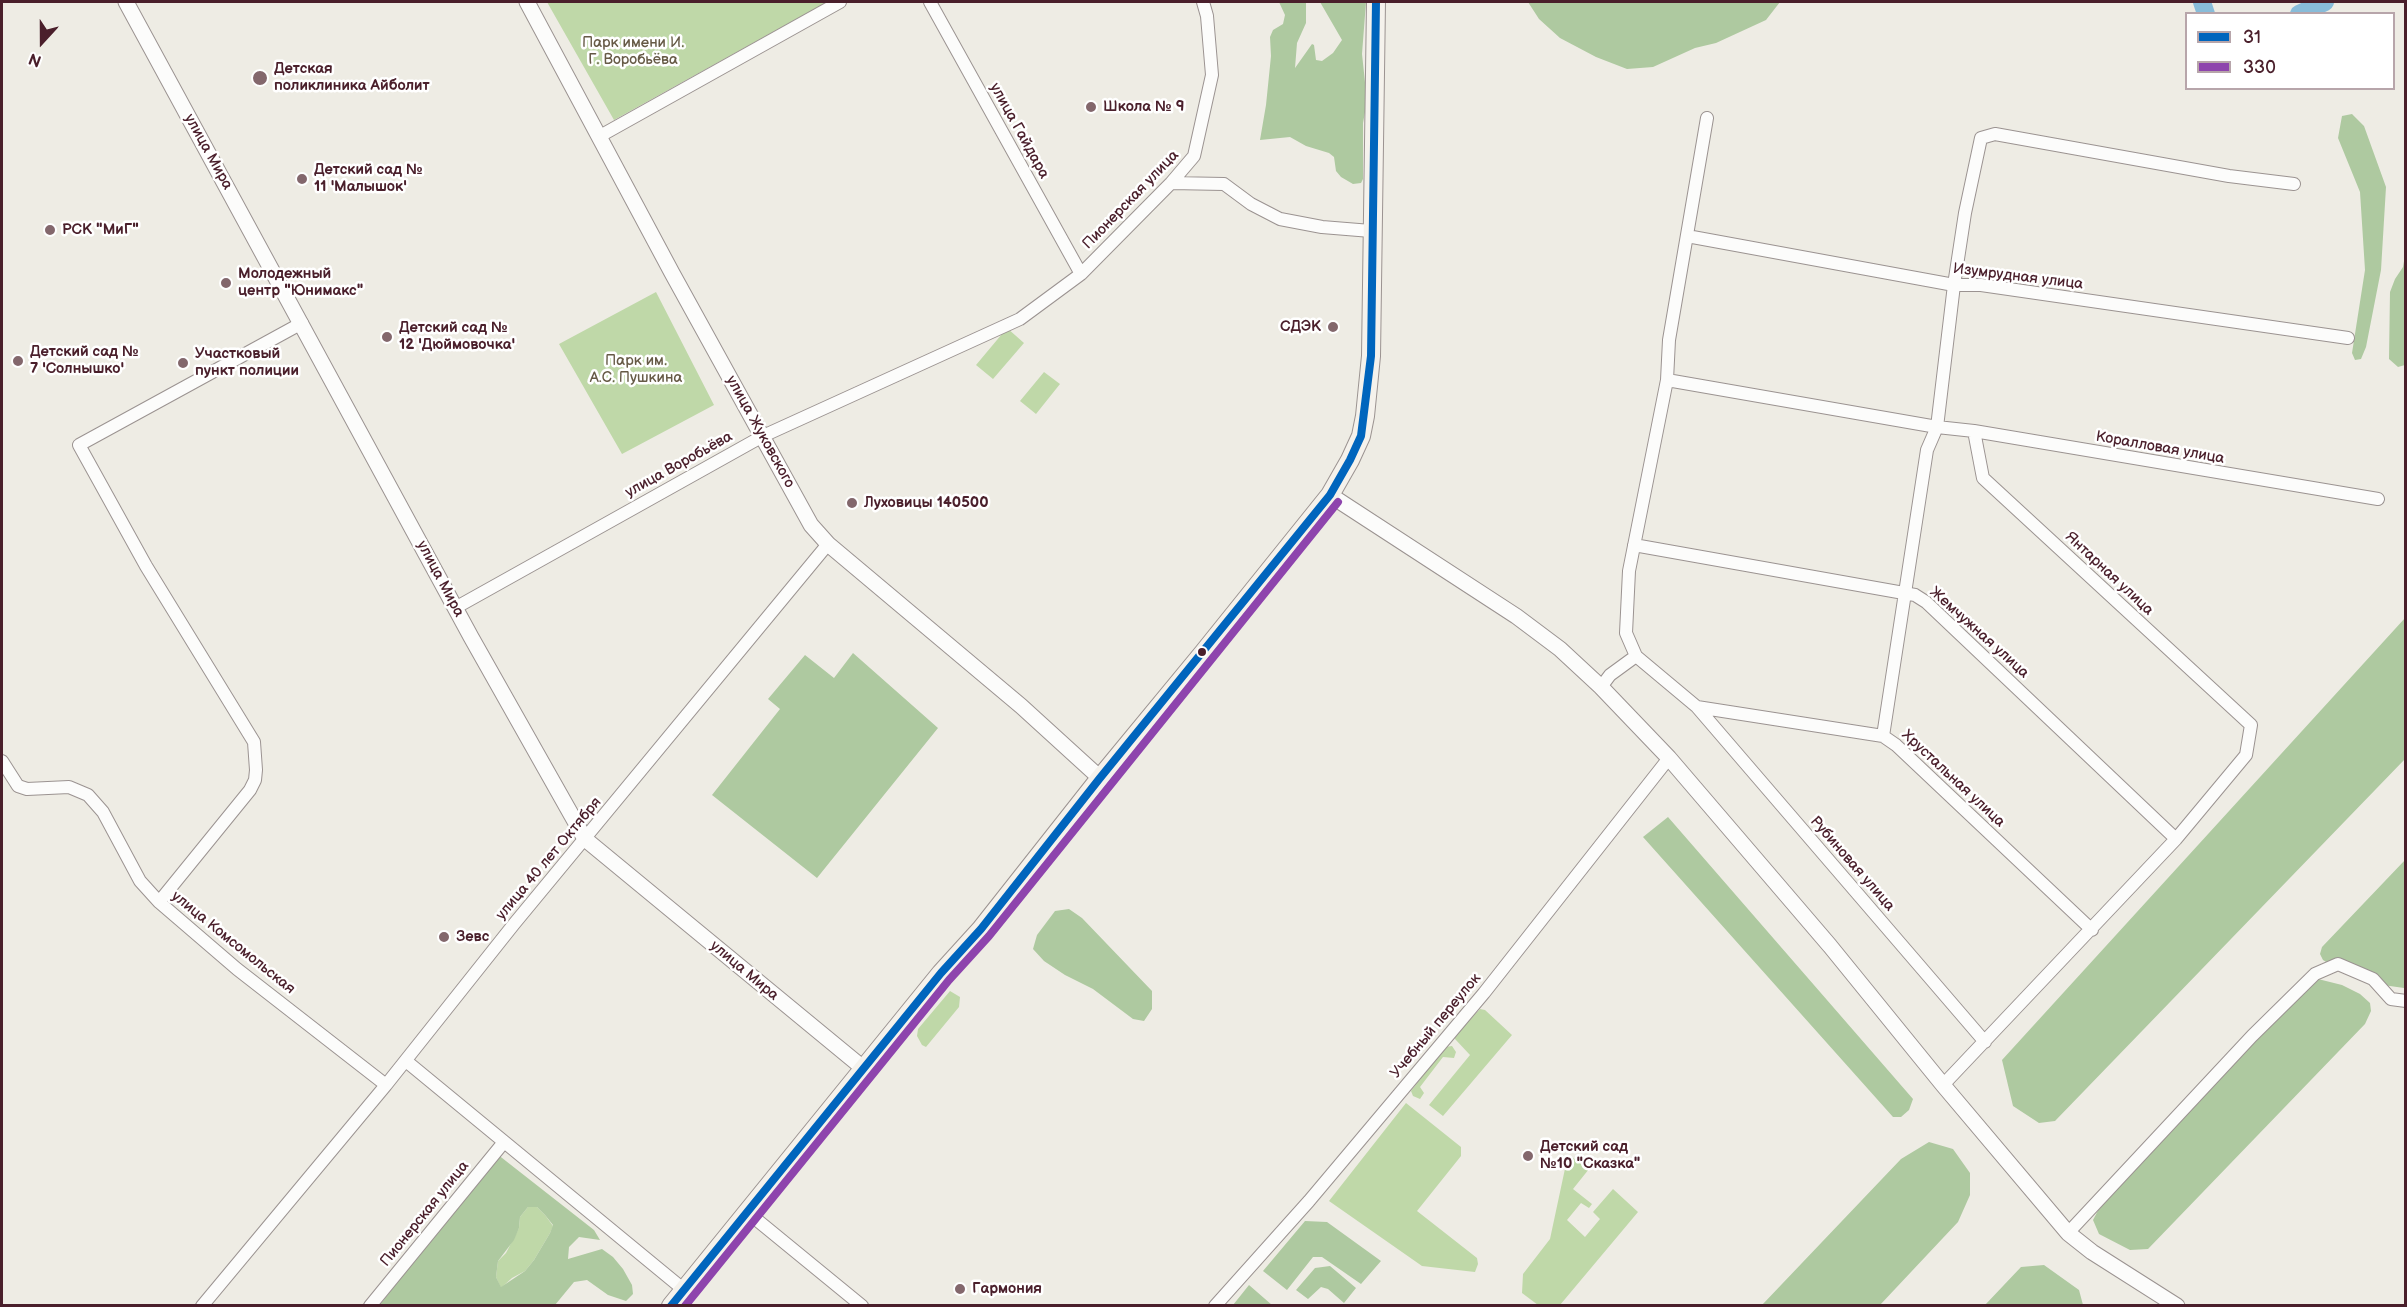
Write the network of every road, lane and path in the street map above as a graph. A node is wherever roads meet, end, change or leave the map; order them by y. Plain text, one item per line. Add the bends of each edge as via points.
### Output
1 (126, 2) edge
2 (526, 2) edge
3 (840, 2) edge
4 (930, 2) edge
5 (1203, 2) edge
6 (1376, 2) edge
7 (1707, 118) dead end
8 (600, 136) junction
9 (1171, 183) junction
10 (2294, 184) dead end
11 (1371, 231) junction
12 (1687, 236) junction
13 (1081, 274) junction
14 (1954, 285) junction
15 (302, 323) junction
16 (2348, 338) dead end
17 (1667, 380) junction
18 (1937, 428) junction
19 (1974, 431) junction
20 (763, 436) junction
21 (1330, 495) junction
22 (2378, 500) dead end
23 (828, 544) junction
24 (1634, 545) junction
25 (1906, 593) junction
26 (455, 608) junction
27 (1636, 656) junction
28 (1601, 687) junction
29 (1697, 707) junction
30 (1883, 736) junction
31 (1669, 758) junction
32 (2, 761) edge
33 (1100, 778) junction
34 (585, 839) junction
35 (2176, 839) junction
36 (159, 902) junction
37 (2092, 930) junction
38 (2406, 1001) edge
39 (1985, 1042) junction
40 (406, 1061) junction
41 (863, 1068) junction
42 (386, 1085) junction
43 (1943, 1085) junction
44 (504, 1142) junction
45 (746, 1211) junction
46 (2068, 1233) junction
47 (683, 1289) junction
48 (202, 1305) edge
49 (370, 1305) edge
50 (671, 1305) edge
51 (862, 1305) edge
52 (1215, 1305) edge
53 (2177, 1305) edge

1 - 15 street, улица Мира
2 - 8 street, улица Жуковского
3 - 8 street
4 - 13 street, улица Гайдара
5 - 9 street, Пионерская улица via 1212,75 1194,156
6 - 11 main road
7 - 12 street
8 - 20 street, улица Жуковского
9 - 11 street via 1224,183 1251,204 1280,219
9 - 13 street, Пионерская улица
10 - 14 street via 1995,134 1981,138
11 - 21 main road via 1371,356 1365,416 1361,436
12 - 14 street, Изумрудная улица
12 - 17 street
13 - 20 street, улица Воробьёва via 1020,319
14 - 16 street, Изумрудная улица via 1981,285
14 - 18 street
15 - 26 street, улица Мира
15 - 36 street via 79,445 146,566 254,742 256,770 250,790
17 - 18 street
17 - 24 street
18 - 19 street, Коралловая улица
18 - 25 street via 1927,450
19 - 22 street, Коралловая улица
19 - 35 street, Янтарная улица via 1983,478 2251,725 2246,755
20 - 23 street, улица Жуковского via 811,525
20 - 26 street, улица Воробьёва
21 - 28 street via 1516,616
21 - 33 main road
23 - 33 street, улица Жуковского via 1021,706
23 - 34 street, улица 40 лет Октября
24 - 25 street, Жемчужная улица
24 - 27 street via 1626,633
25 - 30 street
25 - 35 street, Жемчужная улица via 1926,602
26 - 34 street, улица Мира
27 - 28 street via 1610,675
27 - 29 street
28 - 31 street
29 - 30 street, Хрустальная улица
29 - 39 street, Рубиновая улица
30 - 37 street, Хрустальная улица
31 - 43 street
31 - 52 street, Учебный переулок via 1485,993 1309,1201
32 - 36 street, улица Комсомольская via 18,786 69,787 88,795 103,812 140,881
33 - 41 main road via 981,929
34 - 40 street, улица 40 лет Октября
34 - 41 street, улица Мира
35 - 37 street
36 - 42 street, улица Комсомольская via 237,969
37 - 39 street
38 - 46 street via 2391,999 2373,979 2338,964 2315,974
39 - 43 street
40 - 42 street, улица 40 лет Октября
40 - 44 street
41 - 45 main road
42 - 48 street, улица 40 лет Октября
43 - 46 street
44 - 47 street
44 - 49 street, Пионерская улица
45 - 47 main road
45 - 51 street
46 - 53 street
47 - 50 main road

